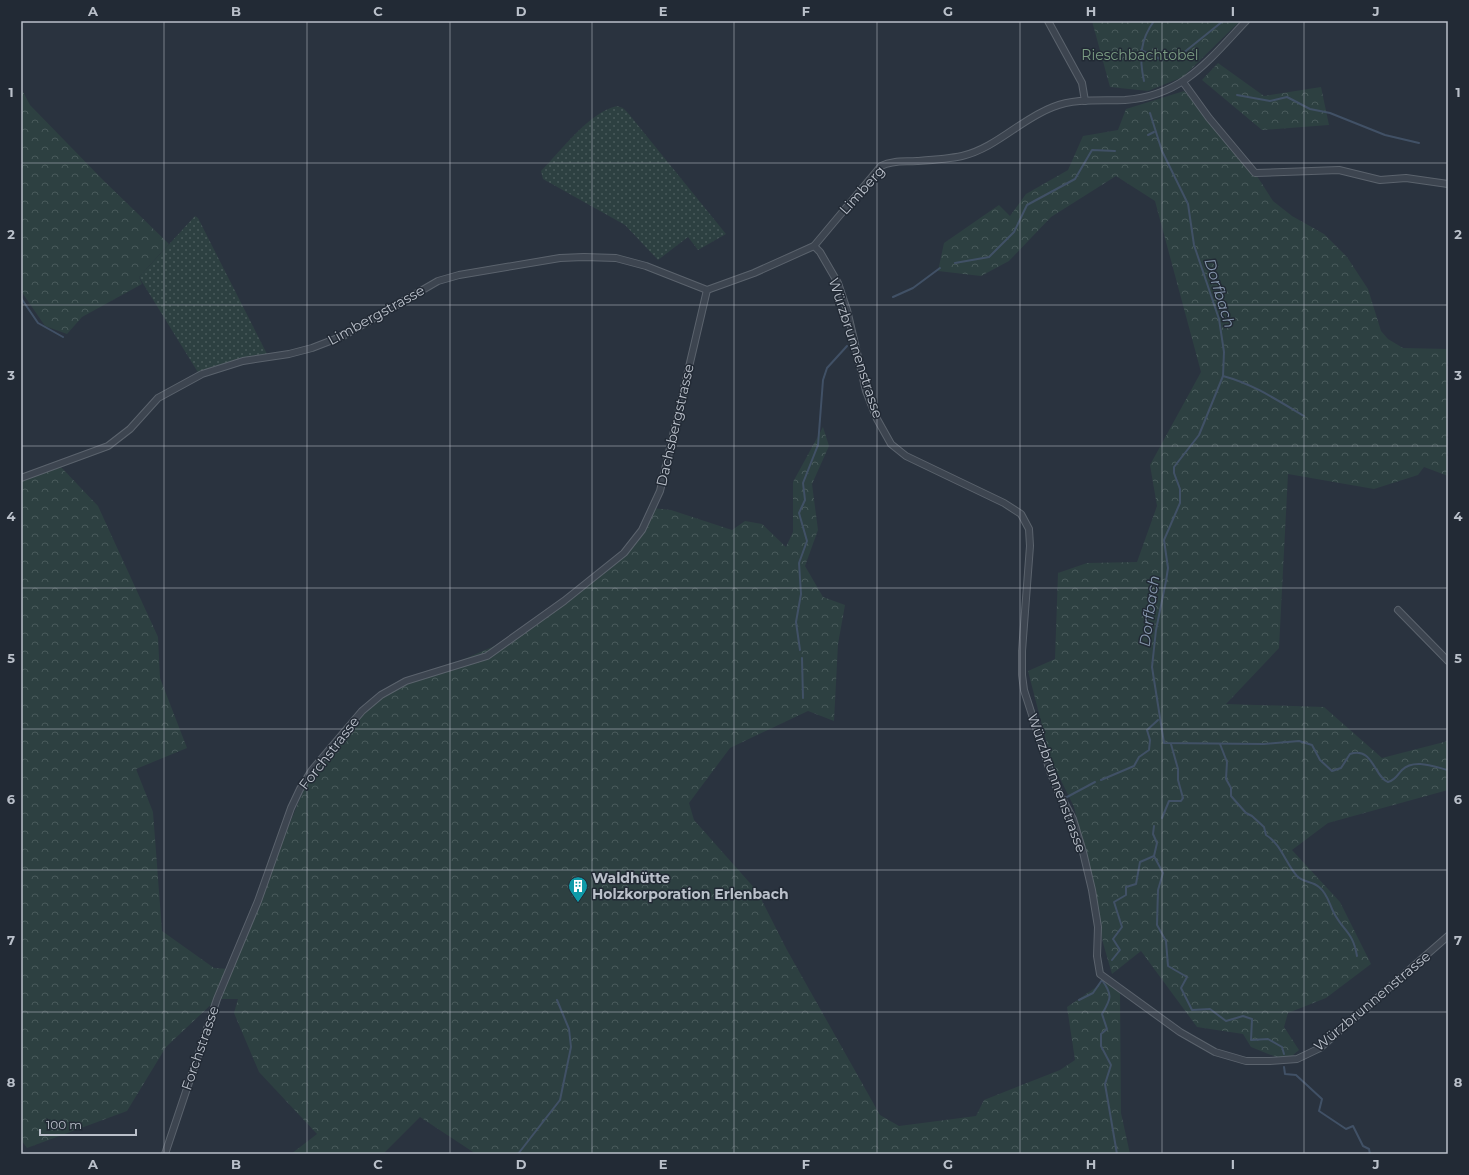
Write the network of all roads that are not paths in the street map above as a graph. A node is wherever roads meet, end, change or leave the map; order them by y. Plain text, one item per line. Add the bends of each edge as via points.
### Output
1 (1048, 21) edge
2 (1246, 21) edge
3 (1183, 82) junction
4 (1085, 101) junction
5 (1448, 184) edge
6 (814, 246) junction
7 (706, 290) junction
8 (21, 478) edge
9 (624, 553) joint
10 (1398, 610) dead end
11 (1448, 661) edge
12 (1448, 936) edge
13 (165, 1154) edge

1 - 4 street via 1082,83
2 - 3 street via 1207,62
3 - 4 street, Limberg via 1151,96
3 - 5 street via 1255,173 1339,170 1380,180 1406,178
4 - 6 street, Limberg via 1053,107 981,149 963,156 897,161 881,166
6 - 7 street, Limberg via 754,273
6 - 12 street, Würzbrunnenstrasse via 838,283 866,391 891,444 906,456 1004,503 1021,514 1029,529 1022,652 1024,690 1051,774 1073,819 1083,852 1098,927 1097,956 1100,974 1180,1032 1215,1052 1246,1061 1297,1059 1320,1048
7 - 8 street, Limbergstrasse via 665,272 616,258 560,258 459,275 438,281 342,336 312,348 243,361 202,374 158,398 130,429 108,446
7 - 9 street, Dachsbergstrasse via 660,491 642,530
9 - 13 street, Forchstrasse via 564,601 487,656 406,681 381,695 362,711 312,770 291,808 258,900 217,999
10 - 11 street

